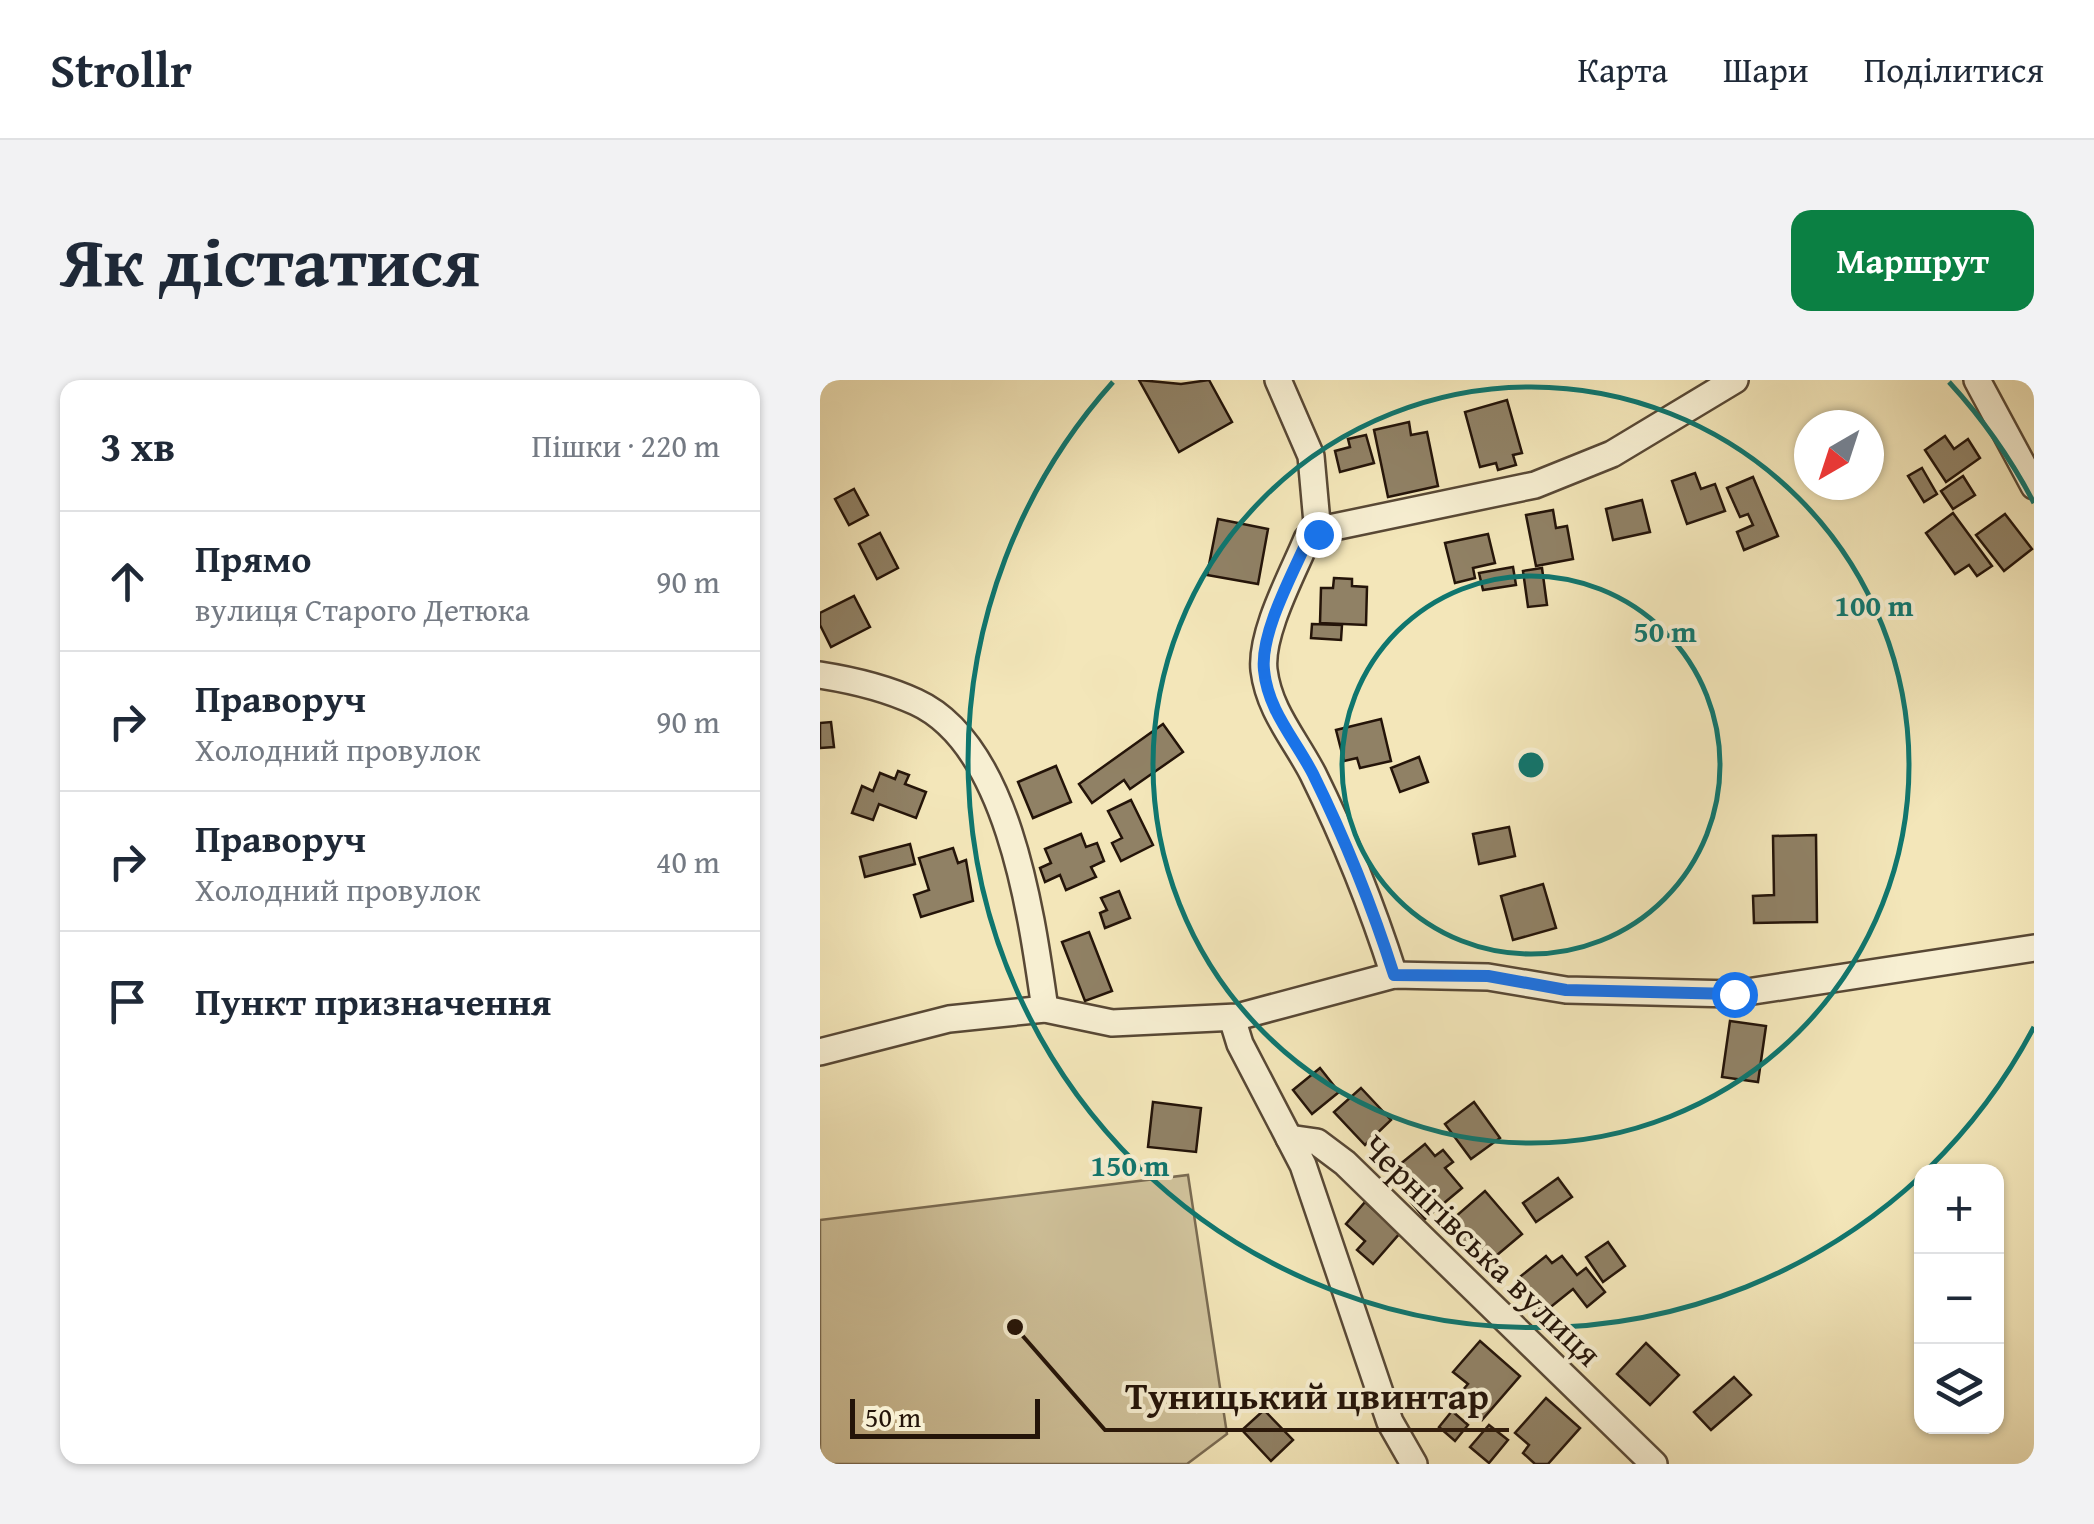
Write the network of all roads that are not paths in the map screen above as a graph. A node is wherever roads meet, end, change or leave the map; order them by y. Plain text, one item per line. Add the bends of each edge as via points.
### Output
1 (1278, 380) edge
2 (1735, 380) edge
3 (1978, 380) edge
4 (2034, 486) edge
5 (1318, 534) junction
6 (820, 674) edge
7 (2034, 948) edge
8 (1394, 975) junction
9 (1045, 1010) junction
10 (1232, 1018) junction
11 (820, 1052) edge
12 (1289, 1138) junction
13 (1414, 1464) edge
14 (1654, 1464) edge

1 - 5 street via 1310,456
2 - 5 street via 1612,454 1535,485
3 - 4 street
5 - 8 street via 1308,539 1276,611 1263,667 1274,710 1350,854
6 - 9 street via 918,703 950,726 980,764 1022,882
7 - 8 street via 1734,994 1566,990 1488,976
8 - 10 street
9 - 10 street via 1112,1023
9 - 11 street via 949,1019
10 - 12 street
12 - 13 street, Чернігівська вулиця via 1390,1422
12 - 14 street, Чернігівська вулиця via 1317,1142 1345,1163

